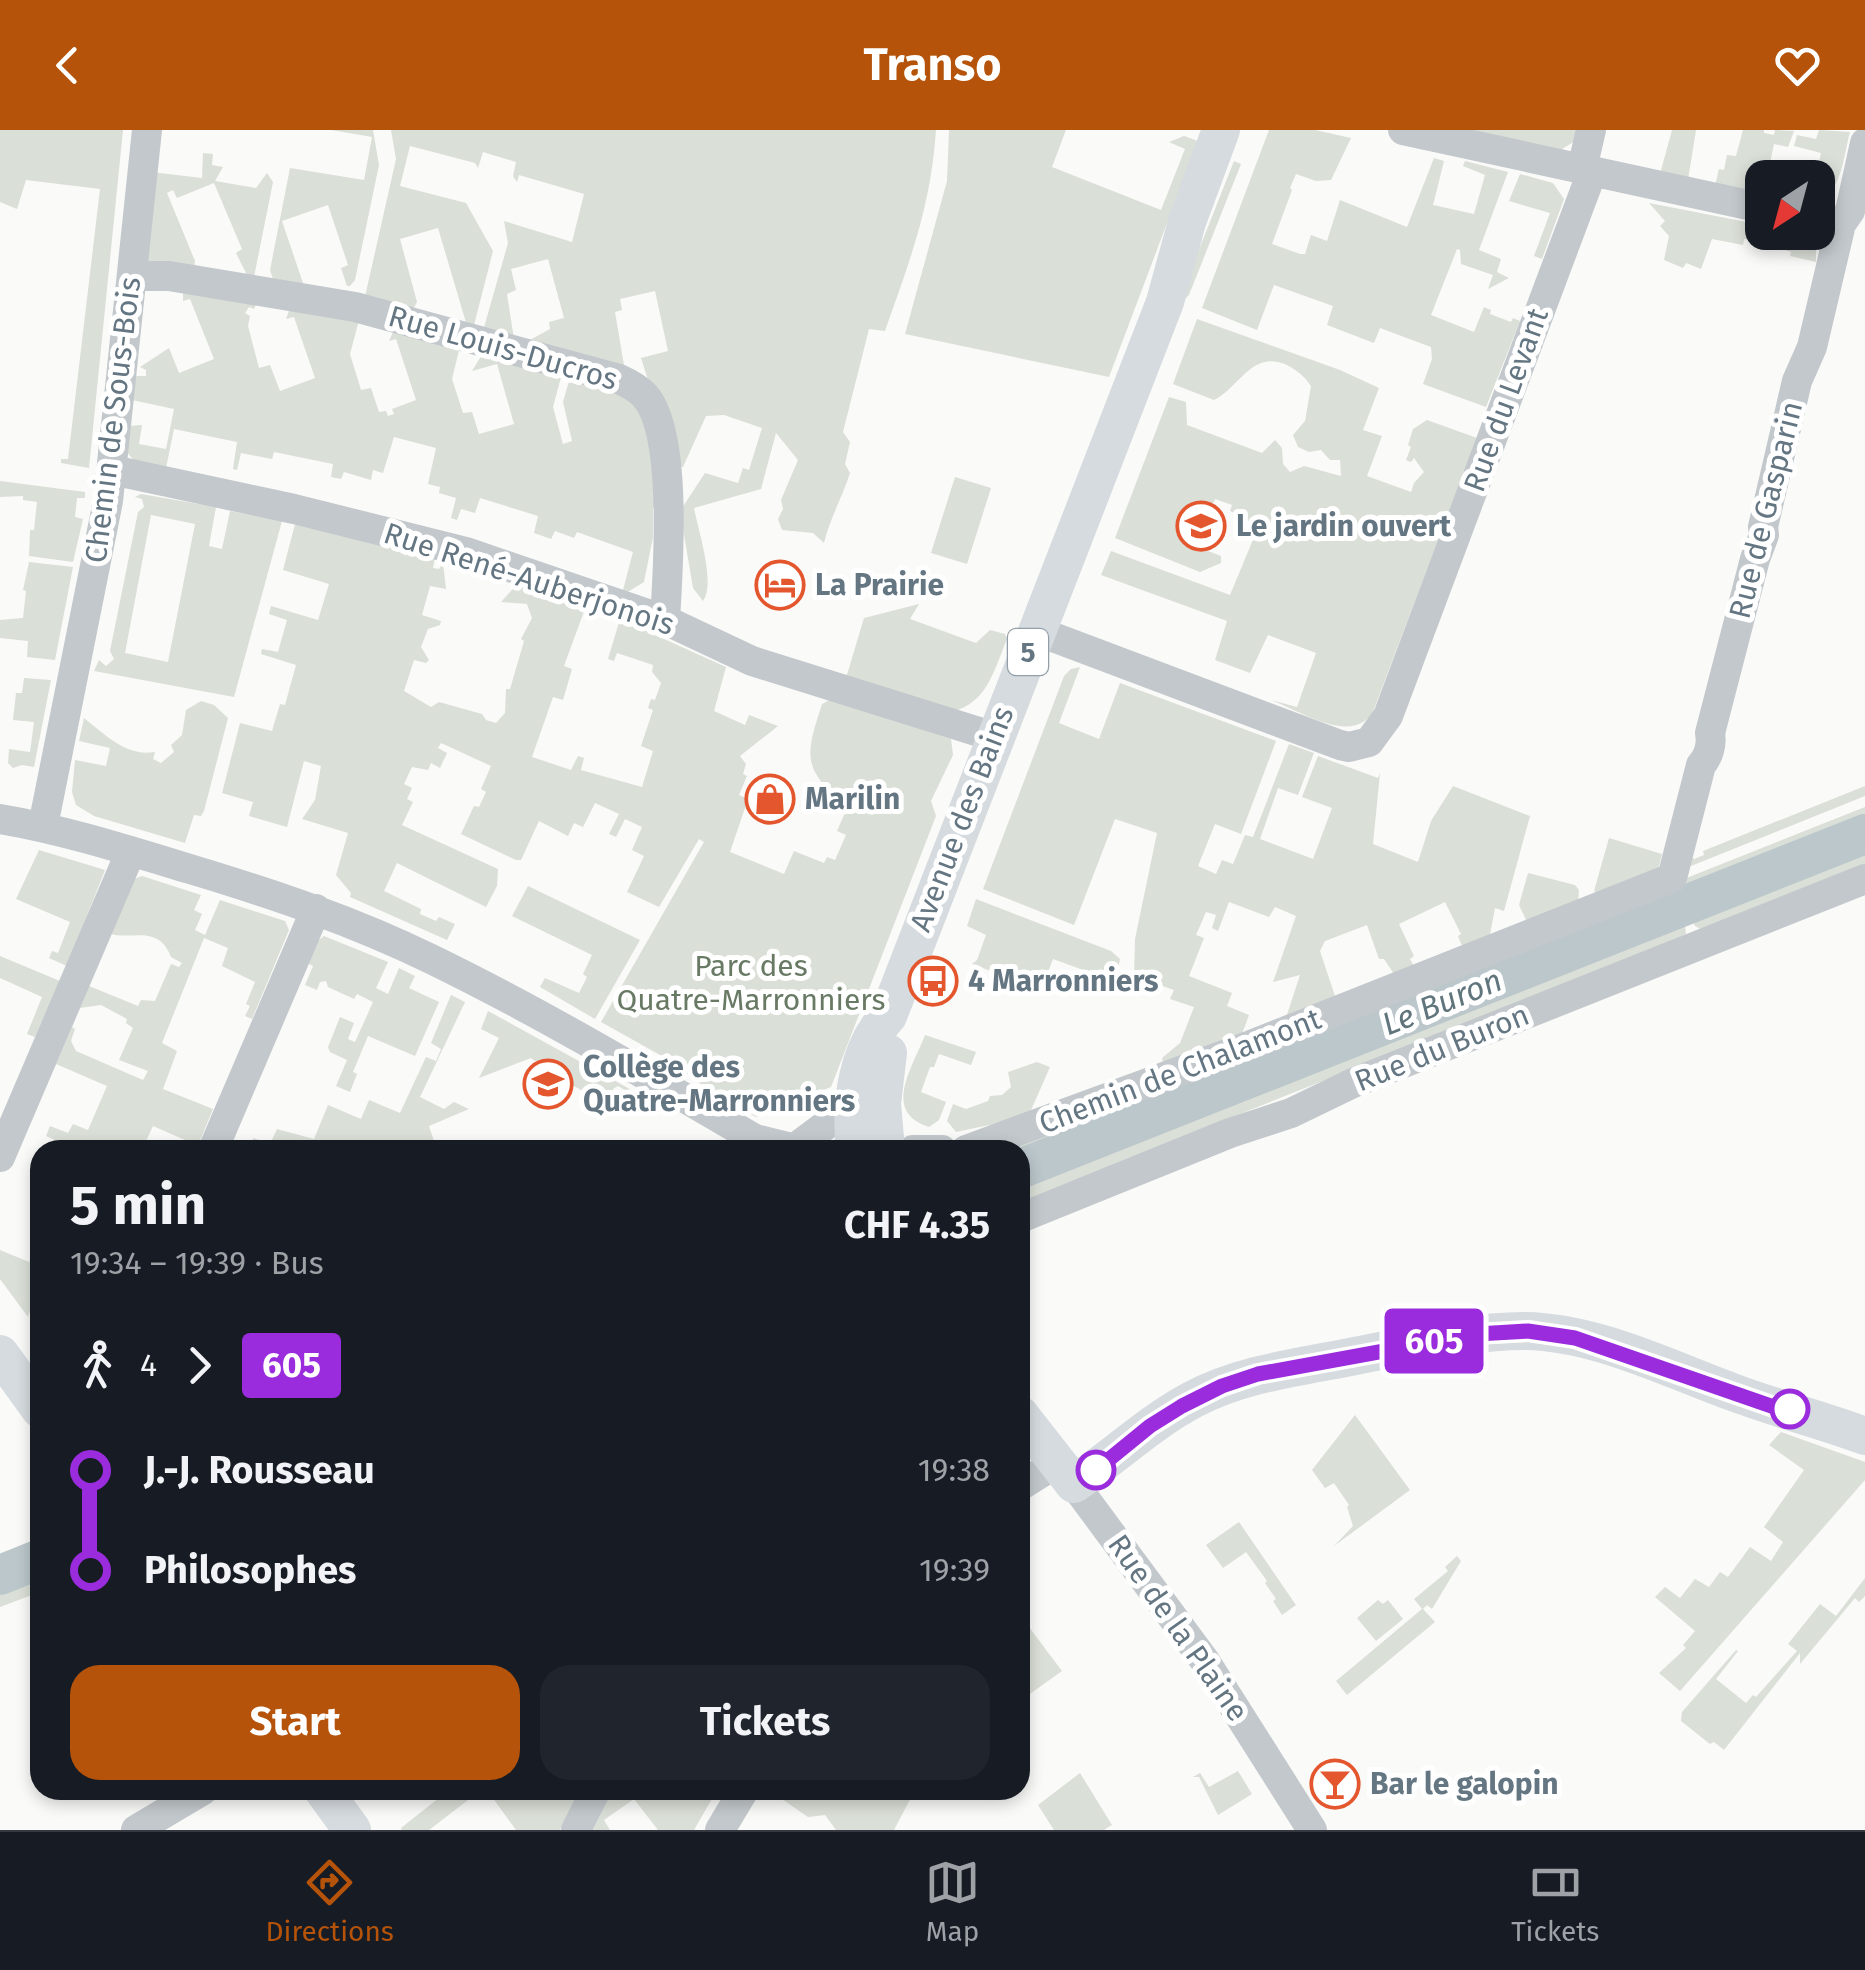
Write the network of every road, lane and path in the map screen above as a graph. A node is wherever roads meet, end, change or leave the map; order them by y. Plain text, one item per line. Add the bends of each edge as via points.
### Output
1 (147, 130) edge
2 (1221, 130) edge
3 (1242, 130) edge
4 (1404, 130) edge
5 (1592, 130) edge
6 (1865, 143) edge
7 (1587, 171) junction
8 (1745, 204) edge
9 (1841, 225) edge
10 (132, 276) junction
11 (1170, 288) junction
12 (112, 470) junction
13 (665, 620) junction
14 (1037, 631) junction
15 (995, 737) junction
16 (0, 818) edge
17 (42, 826) junction
18 (131, 850) junction
19 (1672, 878) joint
20 (1865, 879) edge
21 (316, 909) junction
22 (888, 1016) junction
23 (856, 1094) junction
24 (217, 1140) edge
25 (760, 1140) edge
26 (809, 1140) edge
27 (855, 1140) edge
28 (885, 1140) edge
29 (993, 1140) edge
30 (0, 1156) edge
31 (1030, 1214) edge
32 (0, 1354) edge
33 (30, 1394) edge
34 (1030, 1424) edge
35 (1865, 1436) edge
36 (1066, 1473) junction
37 (1030, 1483) edge
38 (186, 1800) edge
39 (330, 1800) edge
40 (591, 1800) edge
41 (738, 1800) edge
42 (136, 1830) edge
43 (352, 1830) edge
44 (576, 1830) edge
45 (720, 1830) edge
46 (1312, 1830) edge

1 - 10 street, Chemin de Sous-Bois
2 - 11 main road, Avenue des Bains / 5 via 1186,222
3 - 11 main road, Avenue des Bains / 5
4 - 7 street
5 - 7 street, Rue du Levant
6 - 9 street, Rue de Gasparin
7 - 8 street
7 - 14 street, Rue du Levant via 1388,716 1369,742 1332,742
9 - 19 street, Rue de Gasparin
10 - 12 street, Chemin de Sous-Bois
10 - 13 street, Rue Louis-Ducros via 170,276 355,307 634,386 653,408 664,453
11 - 14 main road, Avenue des Bains / 5
12 - 13 street, Rue René-Auberjonois via 466,552
12 - 17 street, Chemin de Sous-Bois
13 - 15 street, Rue René-Auberjonois via 752,661
14 - 15 main road, Avenue des Bains / 5
15 - 22 main road, Avenue des Bains / 5
16 - 17 street
17 - 18 street
18 - 21 street
18 - 30 street
19 - 29 street, Chemin de Chalamont
20 - 31 street, Rue du Buron
21 - 24 street
21 - 25 street via 457,972
22 - 23 main road, Avenue des Bains / 5 via 872,1034
22 - 28 main road, Avenue des Bains / 5
23 - 26 street
23 - 27 main road, Avenue des Bains / 5
32 - 33 main road
34 - 36 main road, Rue de la Plaine
35 - 36 main road via 1575,1338 1528,1331 1477,1334 1258,1374 1182,1406
36 - 37 street
36 - 46 street, Rue de la Plaine via 1205,1661
38 - 42 street
39 - 43 main road
40 - 44 street
41 - 45 street

